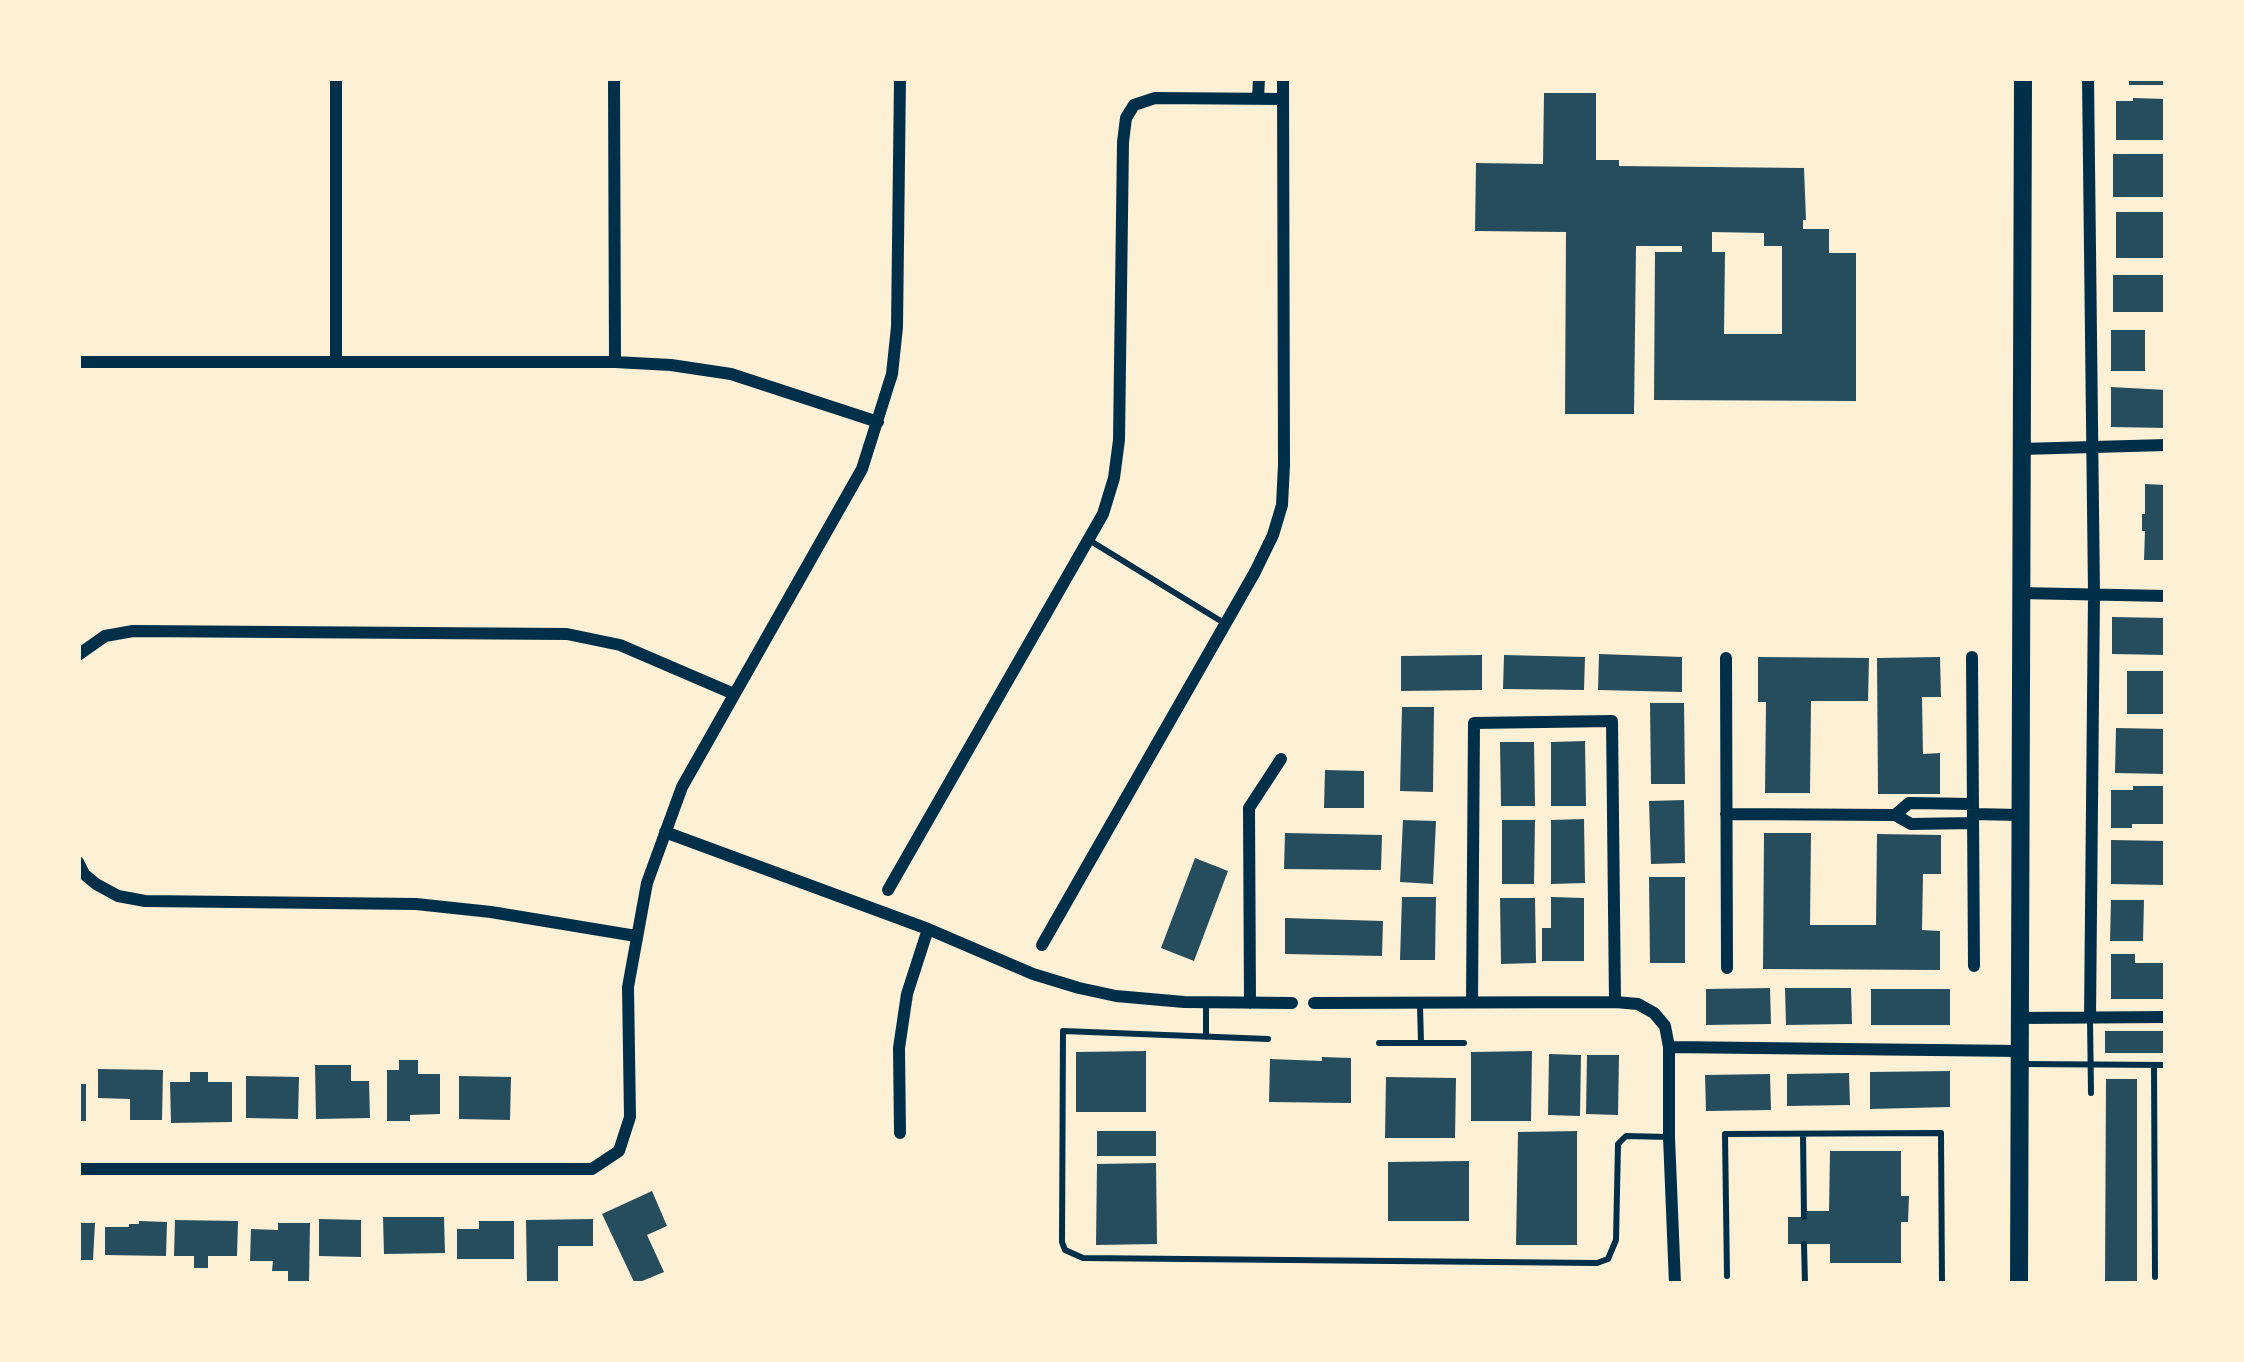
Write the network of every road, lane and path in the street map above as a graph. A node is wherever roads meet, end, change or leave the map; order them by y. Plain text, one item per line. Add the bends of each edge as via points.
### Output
1 (336, 78) edge
2 (614, 78) edge
3 (900, 78) edge
4 (1259, 78) edge
5 (1283, 78) edge
6 (2023, 78) edge
7 (2088, 78) edge
8 (1258, 99) junction
9 (1283, 99) junction
10 (78, 362) edge
11 (336, 362) junction
12 (615, 362) junction
13 (878, 422) junction
14 (2166, 445) edge
15 (2092, 448) junction
16 (2020, 449) junction
17 (1089, 541) junction
18 (2020, 593) junction
19 (2094, 593) junction
20 (2166, 596) edge
21 (1226, 624) junction
22 (78, 655) edge
23 (1972, 657) dead end
24 (1726, 658) dead end
25 (734, 694) junction
26 (1281, 758) dead end
27 (1726, 814) junction
28 (1973, 814) junction
29 (2019, 815) junction
30 (665, 832) junction
31 (81, 868) edge
32 (888, 890) dead end
33 (928, 929) junction
34 (636, 936) junction
35 (1042, 945) dead end
36 (1974, 966) dead end
37 (1727, 968) dead end
38 (1206, 1002) junction
39 (1420, 1002) junction
40 (1472, 1002) junction
41 (1615, 1002) junction
42 (1250, 1003) junction
43 (1292, 1003) dead end
44 (1314, 1003) dead end
45 (2166, 1017) edge
46 (2019, 1018) junction
47 (2090, 1018) junction
48 (1206, 1037) junction
49 (1268, 1039) dead end
50 (1379, 1043) dead end
51 (1421, 1043) junction
52 (1464, 1043) dead end
53 (1669, 1047) junction
54 (2019, 1058) junction
55 (2091, 1064) junction
56 (2155, 1065) junction
57 (2166, 1065) edge
58 (2091, 1093) dead end
59 (900, 1133) dead end
60 (1803, 1134) junction
61 (1669, 1137) junction
62 (78, 1169) edge
63 (1804, 1216) dead end
64 (2156, 1239) junction
65 (2166, 1239) edge
66 (1804, 1244) dead end
67 (1727, 1276) dead end
68 (2156, 1277) dead end
69 (1675, 1284) edge
70 (1805, 1284) edge
71 (1942, 1284) edge
72 (2019, 1284) edge

1 - 11 street
2 - 12 street
3 - 13 street via 897,327
4 - 8 street
5 - 9 street
6 - 16 main road
7 - 15 street
8 - 9 street
8 - 17 street via 1155,98 1134,105 1126,118 1119,440 1114,478
9 - 21 street via 1282,505
10 - 11 street
11 - 12 street
12 - 13 street via 731,374
13 - 25 street via 862,469
14 - 15 street
15 - 16 street
15 - 19 street
16 - 18 main road
17 - 21 lane
17 - 32 street
18 - 19 street
18 - 29 main road
19 - 20 street
19 - 47 street
21 - 35 street
22 - 25 street via 104,636 133,631 567,634 620,646
23 - 28 street
24 - 27 street
25 - 30 street
26 - 42 street via 1249,808
27 - 28 street via 1894,815 1909,803
27 - 37 street
28 - 29 street
28 - 36 street
29 - 46 main road
30 - 33 street
30 - 34 street
31 - 34 street via 118,896 145,901 416,904
33 - 38 street via 1079,988
33 - 59 street via 899,1048
34 - 62 street via 628,987 630,1117 619,1151 592,1169
38 - 42 street
38 - 48 lane
39 - 40 street
39 - 44 street
39 - 51 lane
40 - 41 street
40 - 41 street via 1474,723 1612,722
41 - 53 street via 1654,1012
42 - 43 street
45 - 47 street
46 - 47 street
46 - 54 main road
47 - 55 lane
48 - 49 lane
48 - 61 lane via 1063,1031 1062,1242 1072,1255 1597,1263 1616,1240 1618,1144 1626,1136
50 - 51 lane
51 - 52 lane
53 - 54 street
53 - 61 street
54 - 55 lane
54 - 72 main road
55 - 56 lane
55 - 58 lane
56 - 57 lane
56 - 64 lane
60 - 63 lane
60 - 67 lane via 1725,1134
60 - 71 lane via 1941,1132
61 - 69 street
64 - 65 lane
64 - 68 lane
66 - 70 lane

